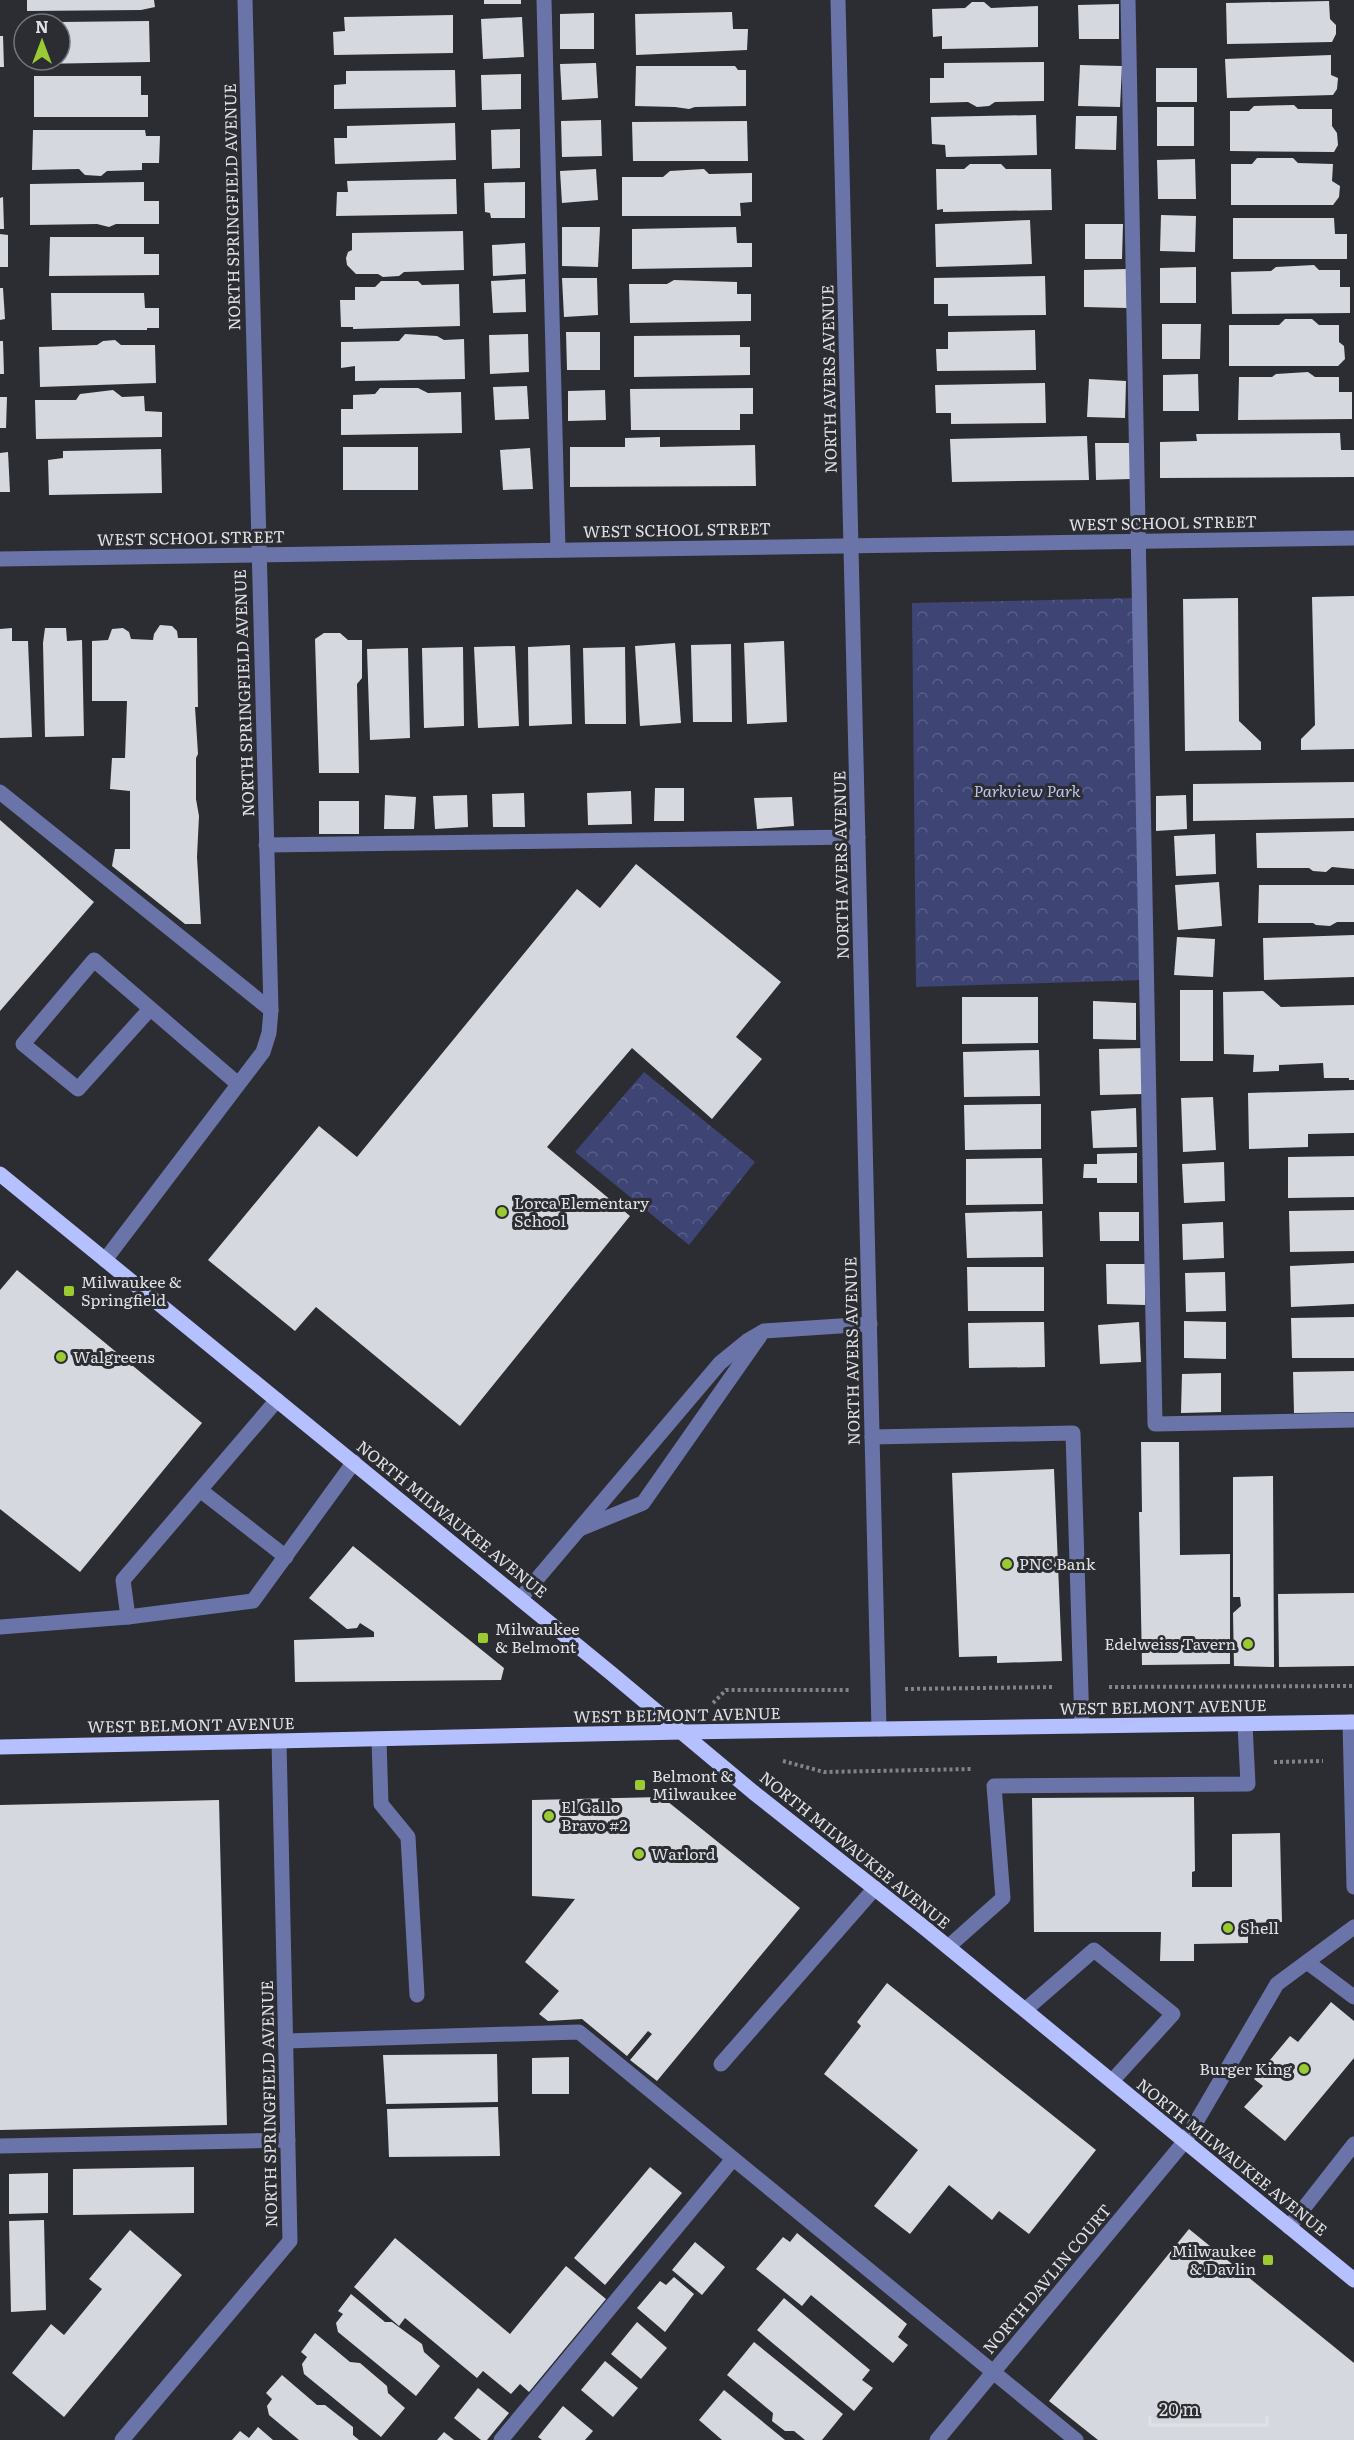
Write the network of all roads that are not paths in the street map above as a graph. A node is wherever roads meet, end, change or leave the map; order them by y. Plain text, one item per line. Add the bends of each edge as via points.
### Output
1 (245, 0) edge
2 (544, 0) edge
3 (838, 0) edge
4 (1128, 0) edge
5 (1354, 538) edge
6 (1138, 541) junction
7 (851, 546) junction
8 (558, 550) junction
9 (258, 555) junction
10 (0, 559) edge
11 (0, 792) edge
12 (858, 837) junction
13 (266, 845) junction
14 (150, 1009) junction
15 (271, 1010) junction
16 (238, 1084) junction
17 (0, 1174) edge
18 (105, 1260) junction
19 (870, 1324) junction
20 (764, 1331) junction
21 (277, 1400) junction
22 (1354, 1420) edge
23 (872, 1437) junction
24 (354, 1462) junction
25 (200, 1490) junction
26 (578, 1530) junction
27 (286, 1557) junction
28 (520, 1599) junction
29 (128, 1617) junction
30 (0, 1626) edge
31 (1352, 1722) edge
32 (1245, 1724) junction
33 (1082, 1726) junction
34 (879, 1729) junction
35 (683, 1732) junction
36 (379, 1740) junction
37 (279, 1742) junction
38 (0, 1746) edge
39 (1354, 1887) edge
40 (875, 1888) junction
41 (1354, 1928) edge
42 (948, 1947) junction
43 (1307, 1962) junction
44 (417, 1995) dead end
45 (1354, 1997) edge
46 (1024, 2010) junction
47 (286, 2041) junction
48 (721, 2064) dead end
49 (1112, 2081) junction
50 (288, 2140) junction
51 (1185, 2141) junction
52 (1354, 2144) edge
53 (0, 2145) edge
54 (733, 2159) junction
55 (1289, 2227) junction
56 (1354, 2280) edge
57 (993, 2372) junction
58 (122, 2440) edge
59 (501, 2440) edge
60 (937, 2440) edge
61 (1076, 2440) edge

1 - 9 street, NORTH SPRINGFIELD AVENUE
2 - 8 street
3 - 7 street, NORTH AVERS AVENUE
4 - 6 street
5 - 6 street, WEST SCHOOL STREET
6 - 7 street, WEST SCHOOL STREET
6 - 22 street via 1155,1424
7 - 8 street, WEST SCHOOL STREET
7 - 12 street, NORTH AVERS AVENUE
8 - 9 street, WEST SCHOOL STREET
9 - 10 street, WEST SCHOOL STREET
9 - 13 street, NORTH SPRINGFIELD AVENUE
11 - 15 street
12 - 13 street
12 - 19 street, NORTH AVERS AVENUE
13 - 15 street, NORTH SPRINGFIELD AVENUE
14 - 14 street via 94,960 23,1044 78,1089
14 - 16 street
15 - 16 street, NORTH SPRINGFIELD AVENUE via 263,1052
16 - 18 street, NORTH SPRINGFIELD AVENUE
17 - 18 main road, NORTH MILWAUKEE AVENUE
18 - 21 main road, NORTH MILWAUKEE AVENUE
19 - 20 street
19 - 23 street, NORTH AVERS AVENUE
20 - 26 street via 720,1363
20 - 26 street via 643,1503
21 - 24 main road, NORTH MILWAUKEE AVENUE
21 - 25 street
23 - 33 street via 1073,1433
23 - 34 street, NORTH AVERS AVENUE
24 - 27 street
24 - 28 main road, NORTH MILWAUKEE AVENUE
25 - 27 street
25 - 29 street via 123,1580
26 - 28 street
27 - 29 street via 254,1601
28 - 35 main road, NORTH MILWAUKEE AVENUE
29 - 30 street
31 - 32 main road, WEST BELMONT AVENUE
31 - 39 street
32 - 33 main road, WEST BELMONT AVENUE
32 - 42 street via 1248,1785 994,1786 1003,1898
33 - 34 main road, WEST BELMONT AVENUE
34 - 35 main road, WEST BELMONT AVENUE
35 - 36 main road, WEST BELMONT AVENUE
35 - 40 main road, NORTH MILWAUKEE AVENUE
36 - 37 main road, WEST BELMONT AVENUE
36 - 44 street via 381,1804 408,1837
37 - 38 main road, WEST BELMONT AVENUE
37 - 47 street, NORTH SPRINGFIELD AVENUE
40 - 42 main road, NORTH MILWAUKEE AVENUE
40 - 48 street
41 - 43 street, NORTH DAVLIN COURT
42 - 46 main road, NORTH MILWAUKEE AVENUE
43 - 45 street
43 - 51 street, NORTH DAVLIN COURT via 1277,1984
46 - 49 main road, NORTH MILWAUKEE AVENUE
46 - 49 street via 1094,1950 1173,2014
47 - 50 street, NORTH SPRINGFIELD AVENUE
47 - 54 street via 579,2032
49 - 51 main road, NORTH MILWAUKEE AVENUE
50 - 53 street
50 - 58 street, NORTH SPRINGFIELD AVENUE via 290,2241
51 - 55 main road, NORTH MILWAUKEE AVENUE
51 - 57 street, NORTH DAVLIN COURT
52 - 55 street
54 - 57 street
54 - 59 street
55 - 56 main road, NORTH MILWAUKEE AVENUE
57 - 60 street, NORTH DAVLIN COURT
57 - 61 street

